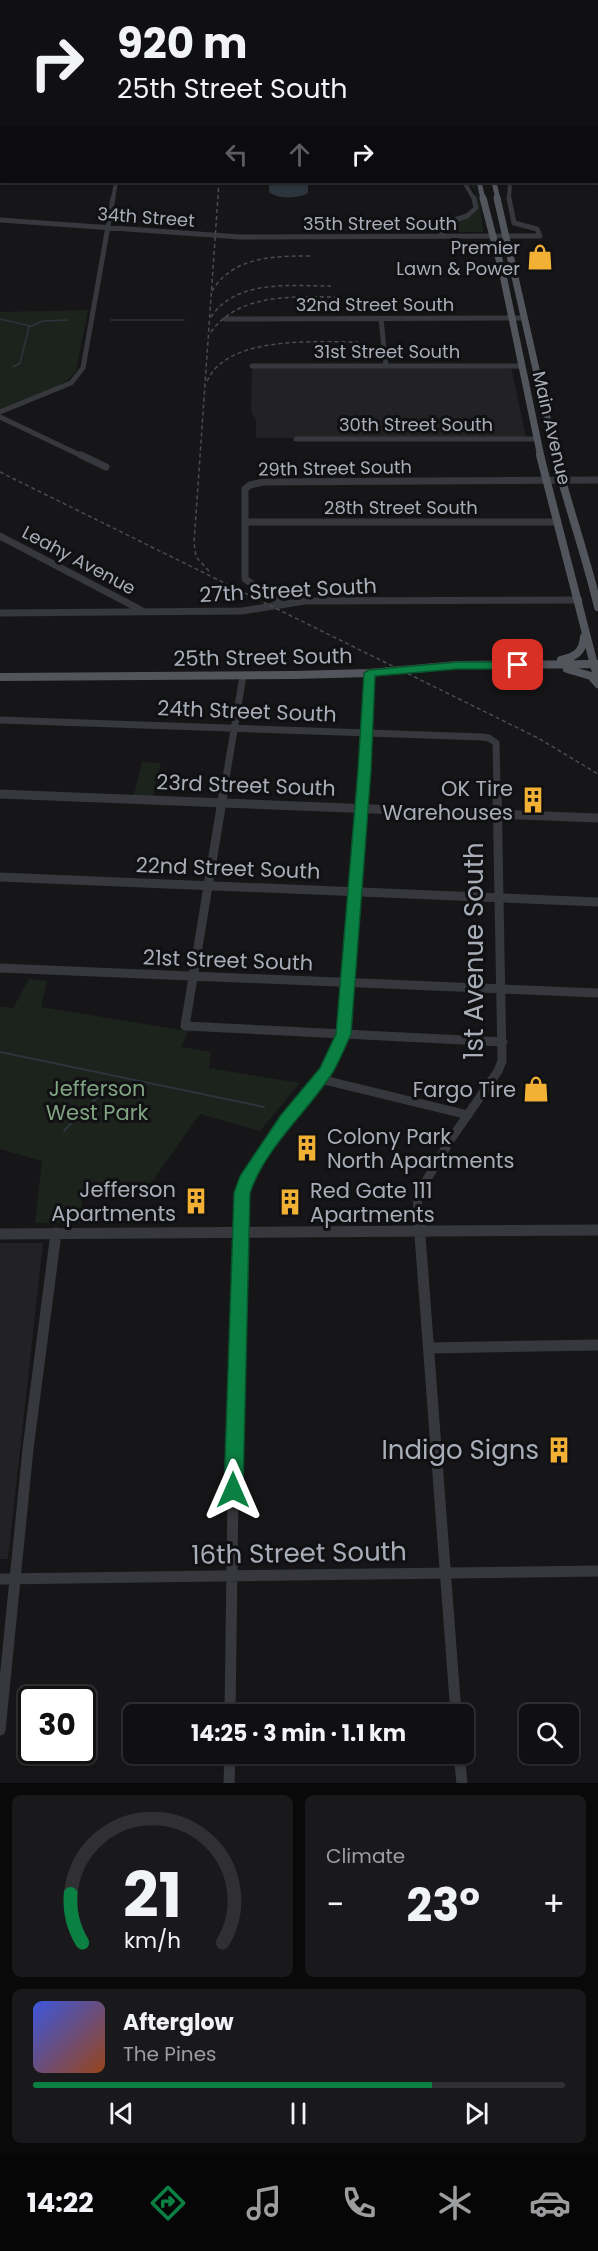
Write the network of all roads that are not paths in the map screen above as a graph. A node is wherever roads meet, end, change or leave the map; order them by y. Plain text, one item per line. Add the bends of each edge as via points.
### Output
1 (116, 183) edge
2 (465, 183) edge
3 (479, 183) edge
4 (494, 183) edge
5 (510, 183) edge
6 (0, 220) edge
7 (107, 228) junction
8 (442, 236) junction
9 (494, 236) junction
10 (506, 236) junction
11 (267, 237) joint
12 (512, 318) junction
13 (524, 318) junction
14 (225, 319) dead end
15 (381, 319) junction
16 (252, 366) dead end
17 (386, 366) junction
18 (522, 368) junction
19 (539, 391) junction
20 (0, 412) edge
21 (0, 417) edge
22 (536, 439) junction
23 (296, 440) dead end
24 (106, 467) dead end
25 (598, 480) edge
26 (547, 481) junction
27 (562, 481) junction
28 (556, 518) junction
29 (245, 522) junction
30 (0, 536) edge
31 (584, 555) junction
32 (579, 600) junction
33 (281, 603) junction
34 (598, 607) edge
35 (144, 611) junction
36 (0, 613) edge
37 (584, 621) junction
38 (596, 664) edge
39 (534, 665) junction
40 (369, 673) junction
41 (243, 676) junction
42 (0, 677) edge
43 (598, 682) edge
44 (0, 720) edge
45 (235, 729) junction
46 (366, 733) junction
47 (493, 740) joint
48 (0, 794) edge
49 (223, 803) junction
50 (361, 807) junction
51 (499, 813) junction
52 (598, 818) edge
53 (0, 877) edge
54 (210, 885) junction
55 (353, 891) junction
56 (499, 897) junction
57 (598, 902) edge
58 (0, 968) edge
59 (192, 977) junction
60 (346, 982) junction
61 (500, 989) junction
62 (598, 993) edge
63 (343, 1034) junction
64 (503, 1042) junction
65 (320, 1079) junction
66 (468, 1115) junction
67 (598, 1230) edge
68 (240, 1232) junction
69 (419, 1232) junction
70 (56, 1233) junction
71 (0, 1234) edge
72 (598, 1345) edge
73 (429, 1348) junction
74 (598, 1571) edge
75 (446, 1572) junction
76 (232, 1576) junction
77 (0, 1579) edge
78 (16, 1579) junction
79 (230, 1704) edge
80 (455, 1704) edge
81 (0, 1730) edge
82 (230, 1764) edge
83 (460, 1764) edge
84 (229, 1783) edge
85 (462, 1783) edge

1 - 7 street
2 - 8 street via 473,194 476,208 467,216 442,224
3 - 9 main road, Main Avenue
4 - 10 main road, Main Avenue
5 - 10 street, 35th Street South via 508,195 514,223 537,230 540,236
6 - 7 street, 34th Street
7 - 11 street, 34th Street
7 - 20 street via 83,368 71,383
8 - 9 street, 35th Street South
8 - 11 street, 35th Street South
9 - 10 street, 35th Street South
9 - 12 main road, Main Avenue
10 - 13 main road, Main Avenue
12 - 13 street, 32nd Street South
12 - 15 street, 32nd Street South
12 - 18 main road, Main Avenue
13 - 19 main road, Main Avenue
14 - 15 street, 32nd Street South
15 - 17 street
16 - 17 street, 31st Street South
17 - 18 street, 31st Street South
18 - 19 main road via 532,388
18 - 22 main road, Main Avenue
19 - 27 main road, Main Avenue
21 - 24 street
22 - 23 street, 30th Street South
22 - 26 main road, Main Avenue
25 - 27 street, 29th Street South
26 - 27 street, 29th Street South
26 - 28 main road, Main Avenue
26 - 29 street, 29th Street South via 256,483 245,489
27 - 31 main road, Main Avenue
28 - 29 street, 28th Street South
28 - 31 main road via 573,552
28 - 32 main road, Main Avenue
29 - 33 street, 29th Street South via 245,579
30 - 35 street, Leahy Avenue
31 - 34 main road, Main Avenue
32 - 33 street, 27th Street South
32 - 37 main road, Main Avenue
33 - 35 street, 27th Street South via 242,611
35 - 36 street, 27th Street South
37 - 38 main road, Main Avenue
37 - 39 main road via 584,648 580,654
38 - 39 main road, 25th Street South
38 - 43 main road, Main Avenue
39 - 40 main road, 25th Street South via 457,665
39 - 43 main road via 578,671
40 - 41 main road, 25th Street South
40 - 46 street
41 - 42 main road, 25th Street South
41 - 45 street
44 - 45 street, 24th Street South
45 - 46 street, 24th Street South
45 - 49 street
46 - 47 street, 24th Street South
46 - 50 street
47 - 51 street, 1st Avenue South via 497,747
48 - 49 street, 23rd Street South
49 - 50 street, 23rd Street South
49 - 54 street
50 - 51 street, 23rd Street South
50 - 55 street
51 - 52 street, 23rd Street South
51 - 56 street, 1st Avenue South
53 - 54 street, 22nd Street South
54 - 55 street, 22nd Street South
54 - 59 street
55 - 56 street, 22nd Street South
55 - 60 street
56 - 57 street, 22nd Street South
56 - 61 street, 1st Avenue South
58 - 59 street, 21st Street South
59 - 60 street, 21st Street South
59 - 63 street via 185,1026
60 - 61 street, 21st Street South
60 - 63 street
61 - 62 street, 21st Street South
61 - 64 street, 1st Avenue South
63 - 64 street
63 - 65 street
64 - 66 street, 1st Avenue South via 498,1071
65 - 66 street
65 - 68 street via 286,1119 246,1180
66 - 69 street, 1st Avenue South via 417,1196
67 - 69 street
68 - 69 street
68 - 70 street
68 - 76 street
69 - 73 street, 1st Avenue South
70 - 71 street
70 - 78 street via 28,1449
72 - 73 street
73 - 75 street, 1st Avenue South
74 - 75 street, 16th Street South
75 - 76 street, 16th Street South
75 - 80 street, 1st Avenue South
76 - 78 street, 16th Street South
76 - 79 street
77 - 78 street, 16th Street South
78 - 81 street
82 - 84 street
83 - 85 street

